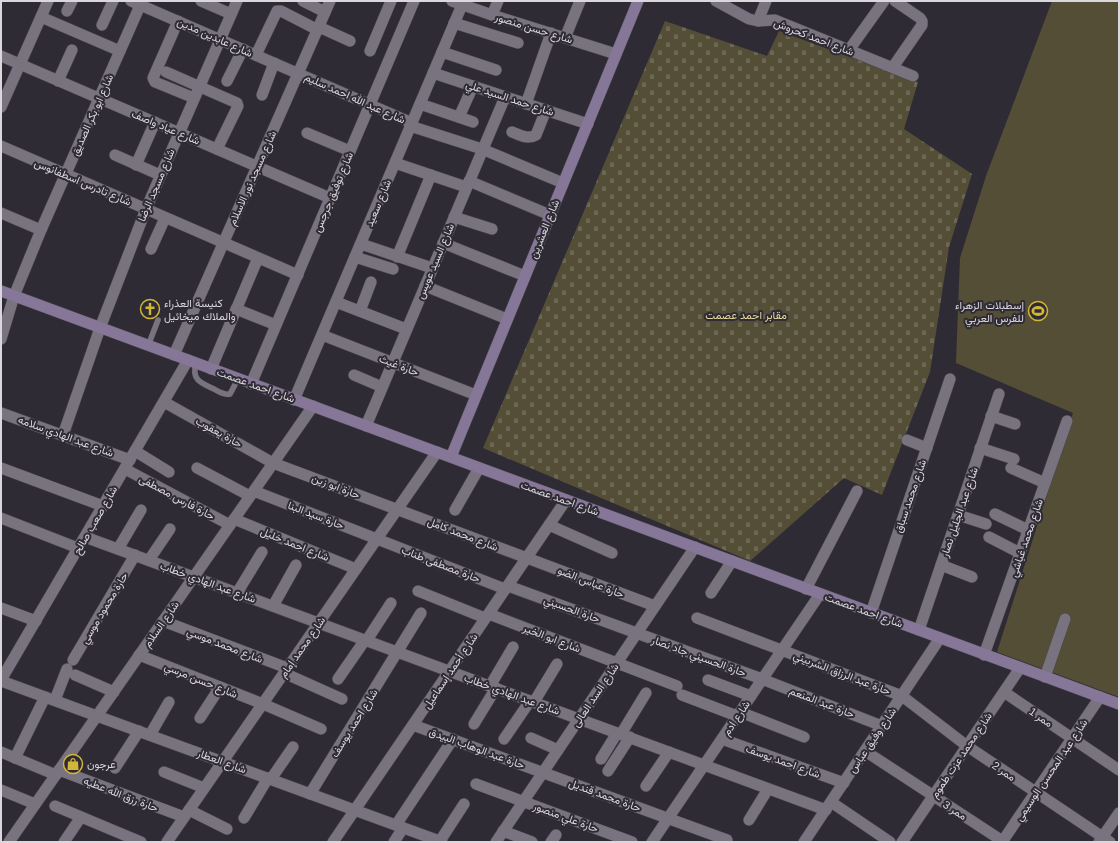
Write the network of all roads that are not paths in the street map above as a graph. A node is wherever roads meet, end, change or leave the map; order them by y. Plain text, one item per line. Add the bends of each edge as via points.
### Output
1 (48, 1) edge
2 (72, 1) edge
3 (113, 1) edge
4 (201, 1) edge
5 (237, 1) edge
6 (303, 1) edge
7 (330, 1) edge
8 (391, 1) edge
9 (414, 1) edge
10 (498, 1) edge
11 (580, 1) edge
12 (638, 1) edge
13 (716, 1) edge
14 (766, 1) edge
15 (884, 1) edge
16 (895, 1) edge
17 (138, 2) edge
18 (457, 3) edge
19 (67, 11) dead end
20 (325, 12) junction
21 (231, 14) junction
22 (492, 15) junction
23 (41, 17) junction
24 (178, 21) junction
25 (758, 21) junction
26 (454, 23) junction
27 (102, 25) dead end
28 (318, 29) junction
29 (551, 34) junction
30 (566, 38) junction
31 (220, 40) junction
32 (350, 41) dead end
33 (518, 43) dead end
34 (72, 50) dead end
35 (243, 50) junction
36 (849, 50) junction
37 (120, 51) junction
38 (370, 51) dead end
39 (442, 52) junction
40 (616, 54) junction
41 (256, 55) junction
42 (1, 56) edge
43 (274, 63) junction
44 (20, 64) junction
45 (894, 67) junction
46 (496, 70) dead end
47 (166, 72) dead end
48 (433, 73) junction
49 (298, 74) junction
50 (914, 76) dead end
51 (58, 81) junction
52 (228, 81) dead end
53 (199, 86) junction
54 (473, 86) junction
55 (262, 95) dead end
56 (504, 97) junction
57 (99, 98) junction
58 (194, 98) junction
59 (370, 104) junction
60 (420, 104) junction
61 (526, 104) junction
62 (1, 107) edge
63 (546, 110) junction
64 (459, 117) junction
65 (155, 122) junction
66 (473, 122) dead end
67 (588, 124) junction
68 (411, 125) junction
69 (512, 132) dead end
70 (179, 133) junction
71 (307, 133) dead end
72 (1, 146) edge
73 (217, 149) junction
74 (482, 149) junction
75 (350, 151) junction
76 (115, 155) dead end
77 (395, 163) junction
78 (136, 165) junction
79 (257, 166) junction
80 (65, 174) junction
81 (160, 175) junction
82 (431, 175) junction
83 (563, 183) junction
84 (468, 184) junction
85 (330, 198) junction
86 (146, 209) junction
87 (1, 213) edge
88 (550, 215) junction
89 (454, 217) junction
90 (165, 218) junction
91 (492, 229) dead end
92 (41, 230) junction
93 (223, 243) junction
94 (443, 243) junction
95 (361, 244) junction
96 (152, 249) dead end
97 (355, 257) junction
98 (397, 257) junction
99 (258, 258) junction
100 (432, 268) junction
101 (393, 269) dead end
102 (298, 275) junction
103 (525, 276) junction
104 (371, 282) dead end
105 (425, 286) junction
106 (1, 291) edge
107 (14, 296) junction
108 (336, 302) junction
109 (236, 309) junction
110 (360, 311) junction
111 (507, 319) junction
112 (158, 320) dead end
113 (276, 325) junction
114 (100, 328) junction
115 (406, 329) junction
116 (322, 335) junction
117 (1, 339) edge
118 (148, 346) junction
119 (174, 355) junction
120 (192, 362) junction
121 (392, 363) junction
122 (210, 368) junction
123 (354, 375) dead end
124 (238, 379) junction
125 (950, 379) dead end
126 (252, 384) junction
127 (382, 387) junction
128 (999, 394) dead end
129 (476, 395) junction
130 (294, 400) junction
131 (164, 402) junction
132 (313, 406) junction
133 (1, 413) edge
134 (991, 416) junction
135 (1067, 421) dead end
136 (1015, 424) dead end
137 (366, 426) junction
138 (63, 435) junction
139 (907, 440) dead end
140 (927, 448) junction
141 (980, 448) junction
142 (437, 452) junction
143 (451, 457) junction
144 (130, 460) junction
145 (273, 463) junction
146 (1, 468) edge
147 (197, 468) dead end
148 (479, 468) junction
149 (169, 472) dead end
150 (1045, 483) junction
151 (857, 491) dead end
152 (252, 493) junction
153 (566, 500) junction
154 (103, 506) junction
155 (141, 510) dead end
156 (398, 510) junction
157 (455, 510) dead end
158 (995, 514) dead end
159 (958, 515) junction
160 (1, 518) edge
161 (232, 522) junction
162 (986, 524) dead end
163 (549, 525) junction
164 (170, 529) dead end
165 (1028, 530) junction
166 (85, 537) junction
167 (989, 537) dead end
168 (377, 539) junction
169 (78, 548) junction
170 (695, 548) junction
171 (118, 549) junction
172 (262, 552) dead end
173 (612, 553) dead end
174 (1020, 553) junction
175 (135, 555) junction
176 (527, 558) junction
177 (149, 560) junction
178 (732, 561) junction
179 (296, 565) dead end
180 (941, 565) junction
181 (356, 569) junction
182 (193, 576) junction
183 (972, 576) dead end
184 (507, 588) junction
185 (806, 589) junction
186 (418, 591) dead end
187 (237, 593) junction
188 (711, 593) dead end
189 (820, 594) junction
190 (391, 603) dead end
191 (273, 606) junction
192 (655, 606) junction
193 (1, 608) edge
194 (871, 612) junction
195 (421, 613) dead end
196 (487, 616) junction
197 (697, 618) dead end
198 (1065, 619) dead end
199 (36, 621) junction
200 (163, 621) junction
201 (319, 623) junction
202 (919, 630) junction
203 (636, 633) junction
204 (940, 638) junction
205 (366, 640) junction
206 (513, 647) dead end
207 (782, 650) junction
208 (398, 652) junction
209 (139, 655) junction
210 (984, 655) junction
211 (616, 663) junction
212 (557, 664) dead end
213 (72, 668) junction
214 (1020, 668) junction
215 (286, 671) junction
216 (450, 671) junction
217 (1045, 677) junction
218 (338, 679) dead end
219 (1, 680) edge
220 (708, 680) dead end
221 (762, 680) junction
222 (220, 687) junction
223 (493, 687) junction
224 (114, 692) junction
225 (1004, 692) junction
226 (646, 693) dead end
227 (751, 696) junction
228 (902, 696) junction
229 (1100, 697) junction
230 (50, 699) junction
231 (342, 699) dead end
232 (532, 701) junction
233 (169, 702) dead end
234 (263, 704) junction
235 (1119, 704) edge
236 (739, 714) junction
237 (97, 716) junction
238 (200, 718) dead end
239 (579, 719) junction
240 (474, 724) dead end
241 (413, 725) junction
242 (882, 726) junction
243 (321, 730) dead end
244 (138, 731) junction
245 (150, 735) junction
246 (623, 735) junction
247 (804, 737) dead end
248 (531, 738) dead end
249 (722, 738) junction
250 (1072, 738) junction
251 (452, 739) junction
252 (504, 739) dead end
253 (967, 746) junction
254 (293, 747) dead end
255 (558, 750) junction
256 (865, 751) junction
257 (1, 752) edge
258 (670, 752) junction
259 (16, 758) junction
260 (601, 759) dead end
261 (222, 762) junction
262 (704, 765) junction
263 (115, 768) dead end
264 (1119, 770) edge
265 (608, 771) dead end
266 (58, 772) junction
267 (164, 772) dead end
268 (542, 772) junction
269 (269, 779) junction
270 (844, 783) junction
271 (476, 784) dead end
272 (646, 786) dead end
273 (204, 788) junction
274 (768, 789) junction
275 (1, 790) edge
276 (1036, 792) junction
277 (310, 794) junction
278 (934, 796) junction
279 (523, 801) junction
280 (35, 804) junction
281 (464, 804) dead end
282 (55, 806) dead end
283 (828, 806) junction
284 (355, 810) junction
285 (1119, 813) edge
286 (186, 814) junction
287 (81, 817) junction
288 (244, 818) dead end
289 (668, 818) junction
290 (750, 820) dead end
291 (399, 826) junction
292 (227, 829) dead end
293 (503, 831) junction
294 (727, 840) dead end
295 (1104, 840) edge
296 (439, 841) edge
297 (9, 842) edge
298 (64, 842) edge
299 (141, 842) edge
300 (167, 842) edge
301 (333, 842) edge
302 (394, 842) edge
303 (496, 842) edge
304 (532, 842) edge
305 (632, 842) edge
306 (652, 842) edge
307 (804, 842) edge
308 (890, 842) edge
309 (902, 842) edge
310 (1003, 842) edge

1 - 23 street
2 - 19 street
3 - 27 street
4 - 21 street
5 - 21 street, شارع مسجد الرضا
6 - 20 street
7 - 20 street, شارع مسجد نور الاسلام
8 - 38 street
9 - 59 street, شارع توفيق جرجس
10 - 22 street
11 - 30 street
12 - 40 main road, شارع العشرين
13 - 25 street, شارع احمد كحروش
14 - 25 street
15 - 36 street
16 - 45 street via 920,18 922,25
17 - 24 street, شارع عابدين مدين
17 - 37 street, شارع ابو بكر الصديق
18 - 22 street, شارع حسن منصور
18 - 26 street, شارع سعيد
20 - 28 street, شارع مسجد نور الاسلام
21 - 31 street, شارع مسجد الرضا
22 - 29 street, شارع حسن منصور
23 - 37 street
23 - 44 street
24 - 31 street, شارع عابدين مدين
24 - 58 street via 153,78 155,82
25 - 36 street, شارع احمد كحروش via 775,20
26 - 33 street
26 - 39 street, شارع سعيد
28 - 32 street
28 - 41 street via 277,11
28 - 49 street, شارع مسجد نور الاسلام
29 - 30 street, شارع حسن منصور
29 - 61 street
30 - 40 street, شارع حسن منصور
31 - 35 street, شارع عابدين مدين
31 - 53 street, شارع مسجد الرضا
34 - 51 street
35 - 41 street, شارع عابدين مدين
35 - 52 street
36 - 45 street, شارع احمد كحروش
37 - 57 street, شارع ابو بكر الصديق
39 - 46 street
39 - 48 street, شارع سعيد
40 - 67 main road, شارع العشرين
41 - 43 street, شارع عابدين مدين
42 - 44 street, شارع عياد واصف
43 - 49 street, شارع عابدين مدين
43 - 55 street
44 - 51 street, شارع عياد واصف
44 - 62 street
45 - 50 street, شارع احمد كحروش
47 - 53 street
48 - 54 street, شارع حمد السيد علي
48 - 60 street, شارع سعيد
49 - 59 street, شارع عبد الله احمد سليم
49 - 79 street, شارع مسجد نور الاسلام
51 - 57 street, شارع عياد واصف
53 - 58 street, شارع مسجد الرضا
53 - 73 street via 238,104
54 - 56 street, شارع حمد السيد علي
54 - 64 street
56 - 61 street, شارع حمد السيد علي
56 - 74 street, شارع السيد عويس
57 - 65 street, شارع عياد واصف
57 - 80 street, شارع ابو بكر الصديق
58 - 70 street, شارع مسجد الرضا
59 - 68 street, شارع عبد الله احمد سليم
59 - 75 street, شارع توفيق جرجس
60 - 64 street
60 - 68 street, شارع سعيد
61 - 63 street, شارع حمد السيد علي
63 - 67 street, شارع حمد السيد علي
63 - 69 street via 536,136 529,138
64 - 66 street
65 - 70 street, شارع عياد واصف
65 - 78 street
67 - 83 main road, شارع العشرين
68 - 74 street, شارع عبد الله احمد سليم
68 - 77 street, شارع سعيد
70 - 73 street, شارع عياد واصف
70 - 81 street, شارع مسجد الرضا
71 - 75 street
72 - 80 street, شارع تادرس اسطفانوس
73 - 79 street, شارع عياد واصف
74 - 83 street, شارع عبد الله احمد سليم
74 - 84 street, شارع السيد عويس
75 - 85 street, شارع توفيق جرجس
76 - 78 street
77 - 82 street
77 - 95 street, شارع سعيد
78 - 81 street
79 - 85 street, شارع عياد واصف
79 - 93 street, شارع مسجد نور الاسلام
80 - 86 street, شارع تادرس اسطفانوس
80 - 92 street, شارع ابو بكر الصديق
81 - 86 street, شارع مسجد الرضا
82 - 84 street
82 - 98 street
83 - 88 main road, شارع العشرين
84 - 88 street
84 - 89 street, شارع السيد عويس
85 - 102 street, شارع توفيق جرجس
86 - 90 street, شارع تادرس اسطفانوس
86 - 114 street, شارع مسجد الرضا
87 - 92 street
88 - 103 main road, شارع العشرين
89 - 91 street
89 - 94 street, شارع السيد عويس
90 - 93 street, شارع تادرس اسطفانوس
90 - 96 street
92 - 107 street, شارع ابو بكر الصديق
93 - 99 street, شارع تادرس اسطفانوس
93 - 119 street, شارع مسجد نور الاسلام
94 - 100 street, شارع السيد عويس
94 - 103 street
95 - 97 street, شارع سعيد
95 - 98 street
97 - 101 street
97 - 108 street, شارع سعيد
98 - 100 street
99 - 102 street, شارع تادرس اسطفانوس
99 - 109 street
100 - 105 street, شارع السيد عويس
102 - 113 street, شارع توفيق جرجس
103 - 111 main road, شارع العشرين
104 - 110 street
105 - 111 street
105 - 115 street, شارع السيد عويس
106 - 107 main road, شارع احمد عصمت
107 - 114 main road, شارع احمد عصمت
107 - 117 street, شارع ابو بكر الصديق
108 - 110 street
108 - 116 street, شارع سعيد
109 - 113 street
109 - 122 street
110 - 115 street
111 - 129 main road, شارع العشرين
112 - 118 lane
113 - 126 street, شارع توفيق جرجس
114 - 118 main road, شارع احمد عصمت
114 - 138 street, شارع مسجد الرضا
115 - 121 street, شارع السيد عويس
116 - 121 street, حارة غيث
116 - 130 street, شارع سعيد
118 - 119 main road, شارع احمد عصمت
119 - 120 main road, شارع احمد عصمت
120 - 122 main road, شارع احمد عصمت
120 - 124 lane via 197,380 224,394 230,394
120 - 131 street, شارع صعب صالح
121 - 127 street, شارع السيد عويس
121 - 129 street, حارة غيث
122 - 124 main road, شارع احمد عصمت
123 - 127 street
124 - 126 main road, شارع احمد عصمت
125 - 140 street, شارع محمد سباق
126 - 130 main road, شارع احمد عصمت
127 - 137 street, شارع السيد عويس
128 - 134 street, شارع عبد الجليل نصار
129 - 143 main road, شارع العشرين
130 - 132 main road, شارع احمد عصمت
131 - 144 street, شارع صعب صالح
131 - 145 street, حارة يعقوب
132 - 137 main road, شارع احمد عصمت
132 - 145 street, شارع السلام
133 - 138 street, شارع عبد الهادي سلامه
134 - 136 street
134 - 141 street, شارع عبد الجليل نصار
135 - 150 street, شارع محمد غباشي
137 - 142 main road, شارع احمد عصمت
138 - 144 street, شارع عبد الهادي سلامه
139 - 140 street
140 - 194 street, شارع محمد سباق
141 - 150 street
141 - 159 street, شارع عبد الجليل نصار
142 - 143 main road, شارع احمد عصمت
142 - 156 street, شارع محمد إمام
143 - 148 main road, شارع احمد عصمت
144 - 149 street
144 - 154 street, شارع صعب صالح
144 - 161 street, حارة فارس مصطفى
145 - 152 street, شارع السلام
145 - 156 street, حارة ابو زين
146 - 154 street
147 - 152 street, حارة سيد البنا
148 - 153 main road, شارع احمد عصمت
148 - 157 street
150 - 165 street, شارع محمد غباشي
151 - 185 street
152 - 161 street, شارع السلام
152 - 168 street, حارة سيد البنا
153 - 163 street, شارع أحمد إسماعيل
153 - 170 main road, شارع احمد عصمت
154 - 166 street, شارع صعب صالح
155 - 171 street
156 - 168 street, شارع محمد إمام
156 - 176 street, شارع محمد كامل
158 - 165 street
159 - 162 street
159 - 180 street, شارع عبد الجليل نصار
160 - 169 street
161 - 181 street, شارع احمد خليل
161 - 182 street, شارع السلام
163 - 173 street
163 - 176 street, شارع أحمد إسماعيل
164 - 177 street
165 - 174 street, شارع محمد غباشي
166 - 169 street, شارع صعب صالح
166 - 171 street, شارع عبد الهادي خطاب
167 - 174 street
168 - 181 street, شارع محمد إمام
168 - 184 street, حارة مصطفى طناب
169 - 199 street, شارع صعب صالح
170 - 178 main road, شارع احمد عصمت
170 - 192 street, شارع السد العالى
171 - 175 street, شارع عبد الهادي خطاب
172 - 187 street
174 - 210 street, شارع محمد غباشي
175 - 177 street, شارع عبد الهادي خطاب
175 - 213 street, حارة محمود موسي
176 - 184 street, شارع أحمد إسماعيل
176 - 192 street, حارة عباس الضو
177 - 182 street, شارع عبد الهادي خطاب
178 - 185 main road, شارع احمد عصمت
178 - 188 street
179 - 191 street
180 - 183 street
180 - 202 street, شارع عبد الجليل نصار
181 - 201 street, شارع محمد إمام
182 - 187 street, شارع عبد الهادي خطاب
182 - 200 street, شارع السلام
184 - 196 street, شارع أحمد إسماعيل
184 - 203 street, حارة الحسيني
185 - 189 main road, شارع احمد عصمت
186 - 196 street, شارع ابو الخير
187 - 191 street, شارع عبد الهادي خطاب
189 - 194 main road, شارع احمد عصمت
189 - 207 street, شارع ادم
190 - 205 street
191 - 201 street, شارع عبد الهادي خطاب
192 - 203 street, شارع السد العالى
193 - 199 street
194 - 202 main road, شارع احمد عصمت
195 - 208 street, شارع احمد يوسف
196 - 211 street, شارع ابو الخير
196 - 216 street, شارع أحمد إسماعيل
197 - 207 street, حارة عبد الرزاق الشربيني
198 - 217 street
199 - 219 street, شارع صعب صالح
200 - 209 street, شارع السلام
200 - 215 street, شارع محمد موسي
201 - 205 street, شارع عبد الهادي خطاب
201 - 215 street, شارع محمد إمام
202 - 204 main road, شارع احمد عصمت
203 - 211 street, شارع السد العالى
203 - 221 street, حارة الحسيني جاد نصار
204 - 210 main road, شارع احمد عصمت
204 - 228 street, شارع وفيق عباس
205 - 208 street, شارع عبد الهادي خطاب
205 - 218 street
206 - 223 street
207 - 221 street, شارع ادم
207 - 228 street, حارة عبد الرزاق الشربيني
208 - 216 street, شارع عبد الهادي خطاب
208 - 277 street, شارع احمد يوسف
209 - 222 street, شارع حسن مرسي
209 - 224 street, شارع السلام
210 - 214 main road, شارع احمد عصمت
211 - 236 street, شارع ابو الخير
211 - 239 street, شارع السد العالى
212 - 232 street
213 - 224 street
213 - 230 street, حارة محمود موسي
214 - 217 main road, شارع احمد عصمت
214 - 225 street, شارع محمد عزت طموم
215 - 231 street, شارع محمد موسي
215 - 234 street, شارع محمد إمام
216 - 223 street, شارع عبد الهادي خطاب
216 - 241 street, شارع أحمد إسماعيل
217 - 229 main road, شارع احمد عصمت
219 - 230 street, شارع العطار
220 - 227 street
221 - 227 street, شارع ادم
221 - 242 street, حارة عبد المنعم
222 - 234 street, شارع حسن مرسي
222 - 238 street
223 - 232 street, شارع عبد الهادي خطاب
223 - 240 street
224 - 237 street, شارع السلام
225 - 250 street, ممر 1
225 - 253 street, شارع محمد عزت طموم
226 - 246 street
227 - 236 street, شارع ادم
228 - 242 street, شارع وفيق عباس
228 - 253 street, ممر 2
229 - 235 main road, شارع احمد عصمت
229 - 250 street, شارع عبد المحسن الوسيمي
230 - 237 street, شارع العطار
230 - 259 street, حارة محمود موسي
232 - 239 street, شارع عبد الهادي خطاب
232 - 252 street
233 - 245 street
234 - 243 street, شارع حسن مرسي
234 - 261 street, شارع محمد إمام
236 - 247 street, شارع ابو الخير
236 - 249 street, شارع ادم
237 - 244 street, شارع العطار
237 - 266 street, شارع السلام
239 - 246 street, شارع عبد الهادي خطاب
239 - 255 street, شارع السد العالى
241 - 251 street, حارة عبد الوهاب البيدق
241 - 284 street, شارع أحمد إسماعيل
242 - 256 street, شارع وفيق عباس
244 - 245 street, شارع العطار
244 - 263 street
245 - 261 street, شارع العطار
246 - 258 street, شارع عبد الهادي خطاب
246 - 260 street
246 - 265 street
248 - 255 street
249 - 262 street, شارع ادم
249 - 270 street, شارع احمد يوسف
250 - 264 street, ممر 1
250 - 276 street, شارع عبد المحسن الوسيمي
251 - 268 street, حارة عبد الوهاب البيدق
251 - 291 street
253 - 276 street, ممر 2
253 - 278 street, شارع محمد عزت طموم
254 - 269 street
255 - 268 street, شارع السد العالى
256 - 270 street, شارع وفيق عباس
256 - 278 street, ممر 3
257 - 259 street, حارة رزق الله عطيه
258 - 262 street, شارع عبد الهادي خطاب
258 - 272 street
259 - 266 street, حارة رزق الله عطيه
261 - 269 street, شارع العطار
261 - 273 street, شارع محمد إمام
262 - 274 street, شارع عبد الهادي خطاب
262 - 289 street, شارع ادم
266 - 280 street, شارع السلام
266 - 286 street, حارة رزق الله عطيه
267 - 273 street
268 - 279 street, شارع السد العالى
268 - 289 street, حارة محمد قنديل
269 - 277 street, شارع العطار
269 - 288 street
270 - 283 street, شارع وفيق عباس
271 - 279 street, حارة علي منصور
273 - 286 street, شارع محمد إمام
274 - 283 street, شارع عبد الهادي خطاب
274 - 290 street
275 - 280 street
276 - 295 street, ممر 2
276 - 310 street, شارع عبد المحسن الوسيمي
277 - 284 street, شارع العطار
278 - 309 street, شارع محمد عزت طموم
278 - 310 street, ممر 3
279 - 293 street, شارع السد العالى
279 - 305 street, حارة علي منصور
280 - 297 street, شارع السلام
281 - 296 street
282 - 287 street
283 - 307 street, شارع وفيق عباس
283 - 308 street, شارع عبد الهادي خطاب
284 - 291 street, شارع العطار
284 - 301 street, شارع أحمد إسماعيل
285 - 295 street
286 - 292 street, حارة رزق الله عطيه
286 - 300 street, شارع محمد إمام
287 - 298 street
287 - 299 street
289 - 294 street, حارة محمد قنديل
289 - 306 street, شارع ادم
291 - 296 street, شارع العطار
291 - 302 street
293 - 303 street, شارع السد العالى
293 - 304 street

